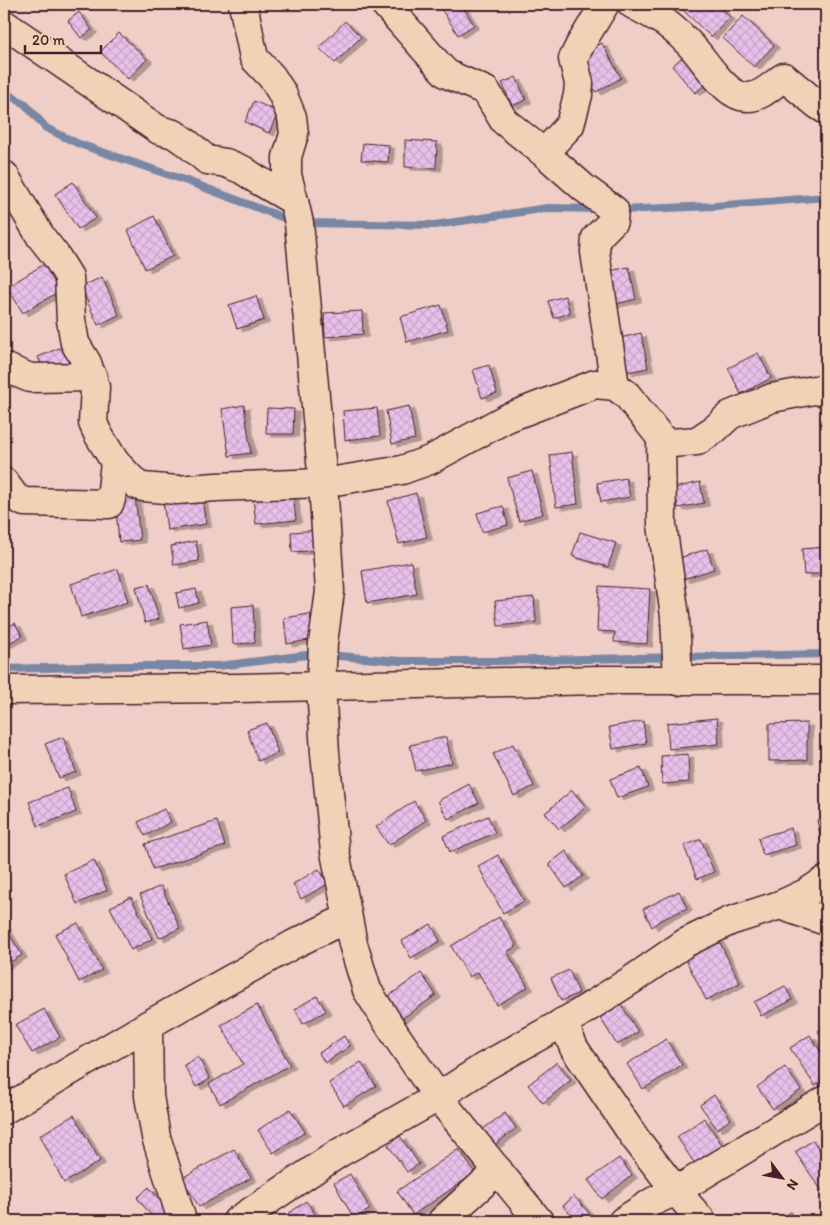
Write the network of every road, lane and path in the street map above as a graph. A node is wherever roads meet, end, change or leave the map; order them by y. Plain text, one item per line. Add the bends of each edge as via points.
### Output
1 (385, 4) edge
2 (605, 4) edge
3 (632, 4) edge
4 (249, 7) edge
5 (4, 24) edge
6 (826, 110) edge
7 (544, 153) junction
8 (4, 175) edge
9 (294, 201) junction
10 (4, 367) edge
11 (93, 377) junction
12 (615, 386) junction
13 (826, 392) edge
14 (661, 438) junction
15 (115, 462) junction
16 (4, 482) edge
17 (324, 483) junction
18 (826, 680) edge
19 (678, 681) junction
20 (322, 686) junction
21 (4, 690) edge
22 (826, 880) edge
23 (780, 905) junction
24 (347, 918) junction
25 (826, 921) edge
26 (563, 1022) junction
27 (148, 1025) junction
28 (438, 1097) junction
29 (826, 1100) edge
30 (4, 1110) edge
31 (498, 1170) junction
32 (676, 1191) junction
33 (181, 1221) edge
34 (236, 1221) edge
35 (442, 1221) edge
36 (539, 1221) edge
37 (623, 1221) edge
38 (702, 1221) edge

1 - 7 street via 447,74 486,91 504,121
2 - 7 street via 573,59 579,83 570,126
3 - 6 street via 666,24 734,93 752,97 784,77
4 - 9 street via 254,58 272,77 292,118 294,134 287,156 286,175
5 - 9 street via 159,130 187,142 207,160 226,162 243,170
7 - 12 street via 614,210 613,221 596,238 595,252
8 - 11 street via 69,277 75,343
9 - 17 street via 299,223
10 - 11 street via 30,378
11 - 15 street via 93,423
12 - 14 street via 627,395
12 - 17 street via 595,384 507,418 430,460 402,470
13 - 14 street via 814,390 772,398 730,415 697,441 671,443
14 - 19 street via 662,525 674,616
15 - 16 street via 108,504 24,502 15,497
15 - 17 street via 136,485 156,489
17 - 20 street via 330,591
18 - 19 street
19 - 20 street
20 - 21 street
20 - 24 street via 335,852
22 - 23 street
23 - 25 street
23 - 26 street via 730,921 685,943 633,980
24 - 27 street
24 - 28 street via 367,990
26 - 28 street
26 - 32 street via 574,1048 635,1138
27 - 30 street
27 - 33 street via 149,1096 154,1129
28 - 31 street
28 - 34 street via 339,1153
29 - 32 street
31 - 35 street
31 - 36 street
32 - 37 street
32 - 38 street

